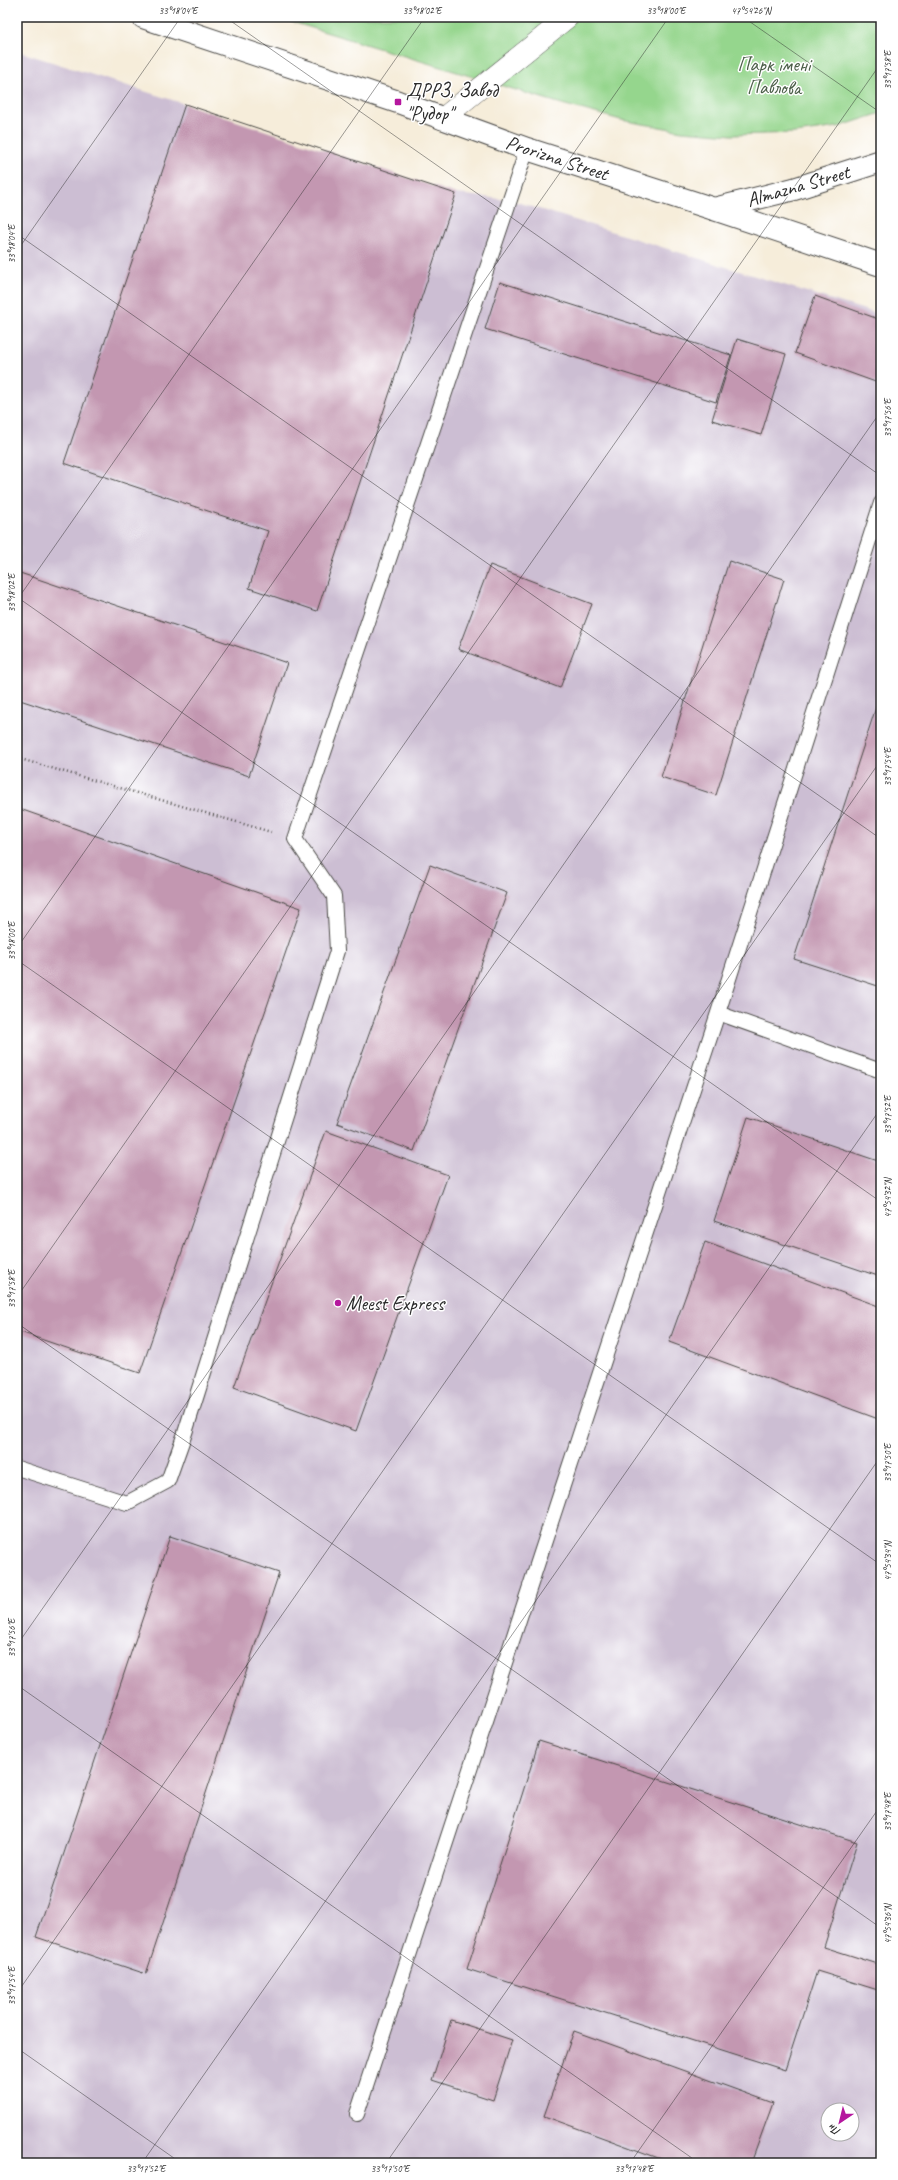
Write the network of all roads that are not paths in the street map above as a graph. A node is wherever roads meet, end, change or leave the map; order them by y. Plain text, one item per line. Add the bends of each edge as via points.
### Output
1 (143, 17) edge
2 (568, 17) edge
3 (442, 119) junction
4 (527, 149) junction
5 (881, 161) edge
6 (714, 209) junction
7 (881, 265) edge
8 (881, 503) edge
9 (718, 1013) junction
10 (881, 1071) edge
11 (17, 1468) edge
12 (357, 2114) dead end

1 - 3 street, Prorizna Street
2 - 3 street
3 - 4 street, Prorizna Street
4 - 6 street, Prorizna Street
4 - 11 lane via 295,839 334,896 337,951 168,1481 127,1503
5 - 6 street, Almazna Street via 794,189
6 - 7 street, Prorizna Street
8 - 9 lane
9 - 10 lane
9 - 12 lane

